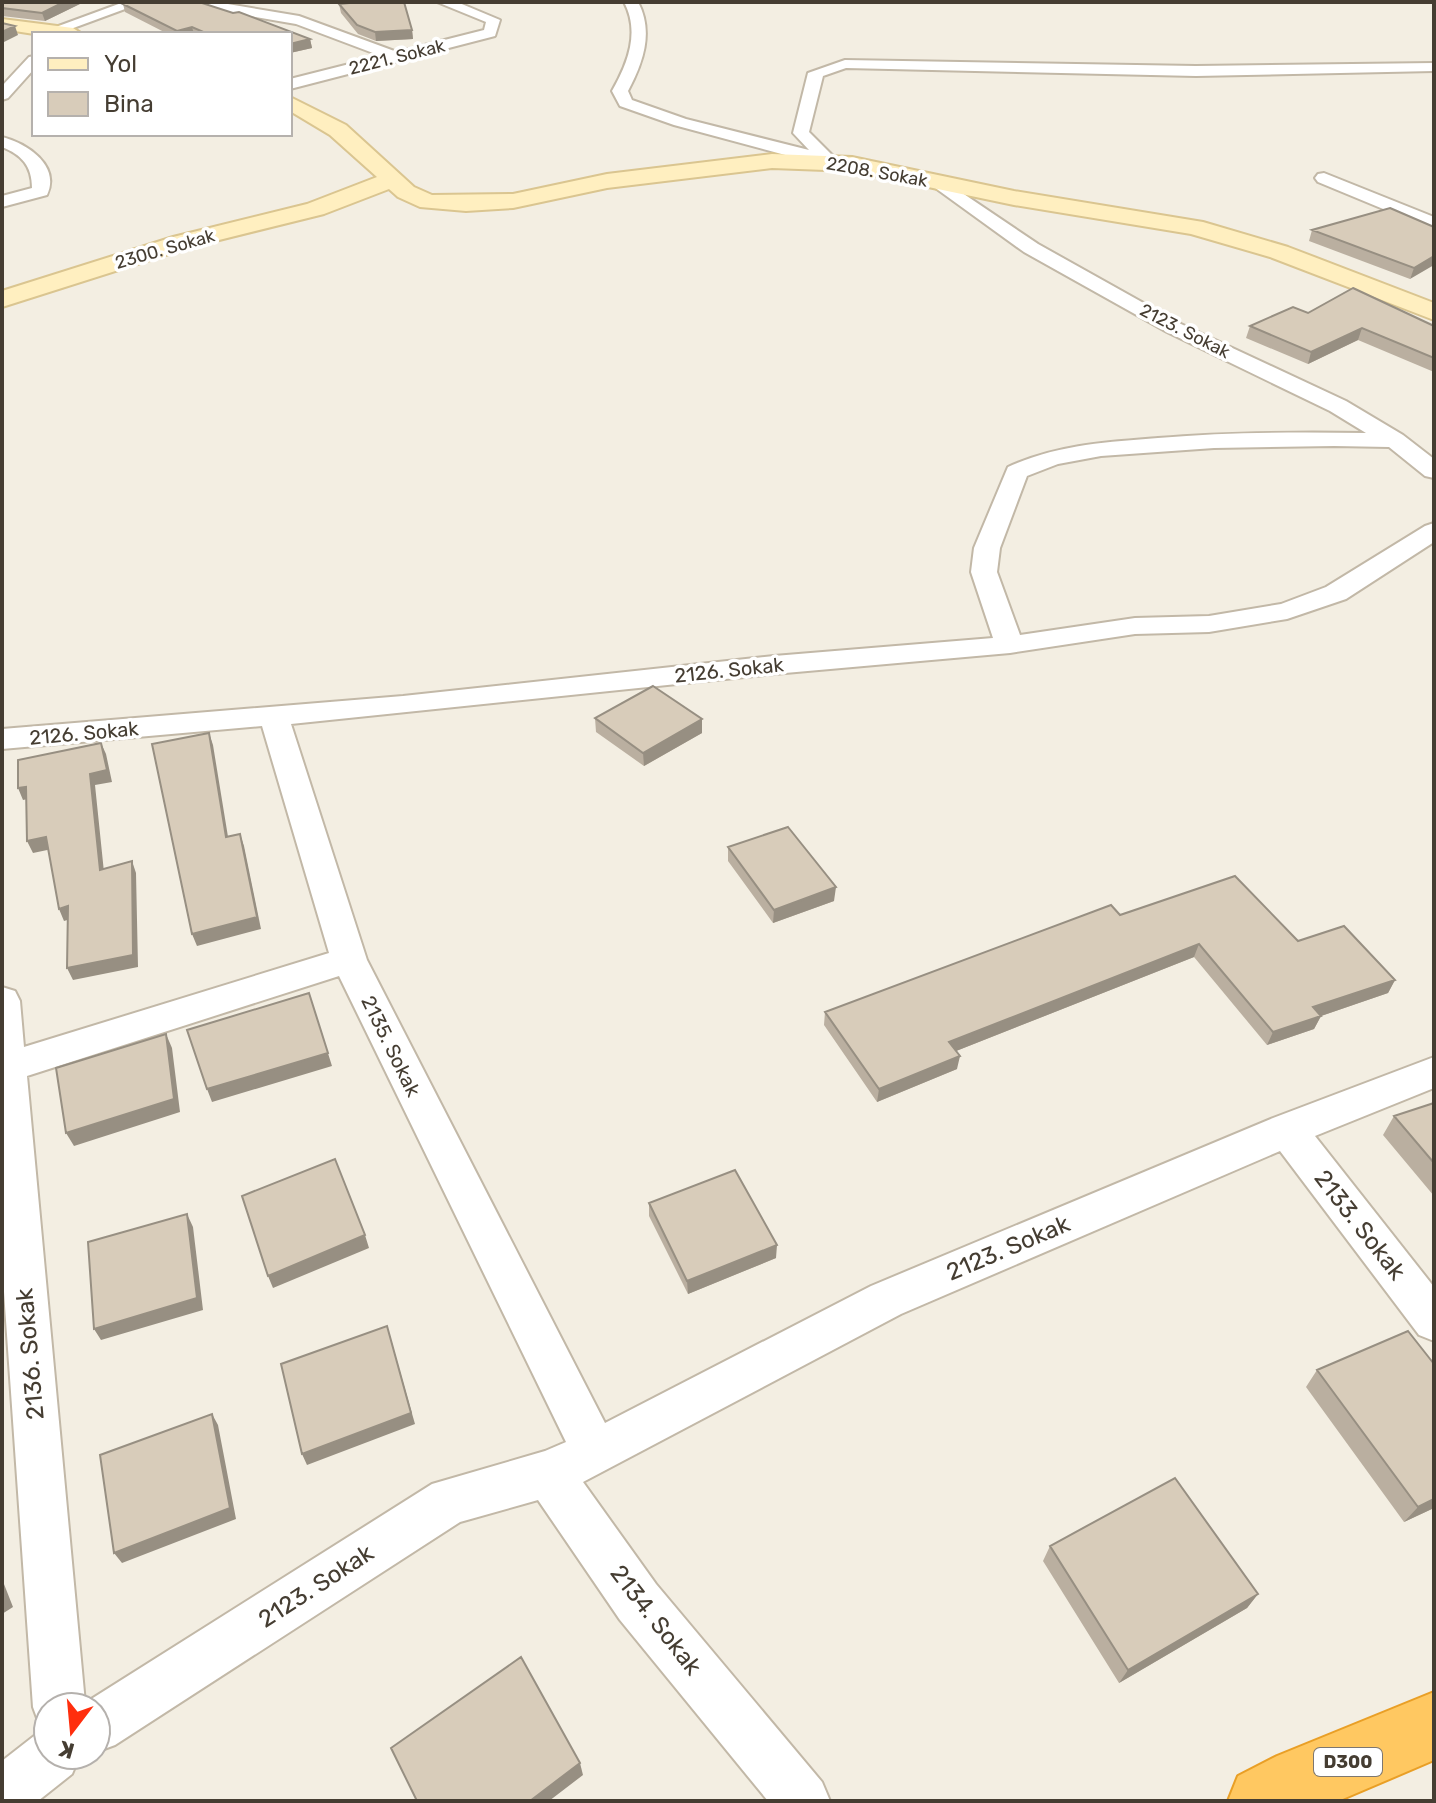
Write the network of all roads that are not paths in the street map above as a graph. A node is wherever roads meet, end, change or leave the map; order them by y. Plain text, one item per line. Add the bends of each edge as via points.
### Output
1 (137, 2) edge
2 (192, 2) edge
3 (444, 2) edge
4 (631, 2) edge
5 (328, 11) dead end
6 (299, 20) junction
7 (2, 24) edge
8 (55, 32) edge
9 (64, 32) edge
10 (13, 57) dead end
11 (32, 57) edge
12 (396, 57) junction
13 (32, 59) edge
14 (1434, 67) edge
15 (292, 83) edge
16 (2, 95) edge
17 (292, 104) edge
18 (2, 142) edge
19 (830, 162) junction
20 (1324, 178) dead end
21 (940, 183) junction
22 (406, 190) junction
23 (372, 198) junction
24 (2, 202) edge
25 (1434, 224) edge
26 (2, 299) edge
27 (1434, 312) edge
28 (1395, 440) junction
29 (1434, 471) edge
30 (1434, 531) edge
31 (1010, 645) junction
32 (274, 717) junction
33 (2, 739) edge
34 (349, 960) junction
35 (2, 1001) edge
36 (4, 1068) edge
37 (1434, 1072) edge
38 (1287, 1130) junction
39 (1434, 1321) edge
40 (595, 1453) junction
41 (548, 1474) junction
42 (58, 1691) edge
43 (112, 1716) edge
44 (1434, 1726) edge
45 (33, 1771) edge
46 (2, 1795) edge
47 (803, 1801) edge
48 (1263, 1801) edge

1 - 9 street
2 - 6 street
3 - 12 street, 2221. Sokak via 493,20 490,33
4 - 19 street via 640,18 633,70 620,91 626,103
5 - 6 street
6 - 12 street
7 - 8 street
10 - 11 street
12 - 15 street, 2221. Sokak
13 - 16 street
14 - 19 street via 1196,71 845,64 816,73 801,133
17 - 22 street via 338,130
18 - 24 street via 30,155 42,179 41,191
19 - 21 street, 2208. Sokak
19 - 22 street, 2208. Sokak via 772,161 656,174 513,201 466,204
20 - 25 street
21 - 27 street, 2208. Sokak via 1194,227 1279,252
21 - 28 street, 2123. Sokak via 1031,248 1174,328 1338,406
22 - 23 street, 2208. Sokak
22 - 23 street
23 - 26 street, 2300. Sokak via 180,243
28 - 29 street, 2123. Sokak
28 - 31 street via 1213,439 1040,459 1017,472 987,548 984,572
30 - 31 street, 2126. Sokak via 1336,593 1287,611
31 - 32 street, 2126. Sokak
32 - 33 street, 2126. Sokak
32 - 34 street, 2135. Sokak
34 - 36 street
34 - 40 street, 2135. Sokak
35 - 36 street, 2136. Sokak
36 - 42 street, 2136. Sokak
37 - 38 street, 2123. Sokak
38 - 39 street, 2133. Sokak
38 - 40 street, 2123. Sokak via 886,1300
40 - 41 street
41 - 43 street, 2123. Sokak via 449,1501
41 - 47 street, 2134. Sokak via 638,1602
44 - 48 highway, D300
45 - 46 street

